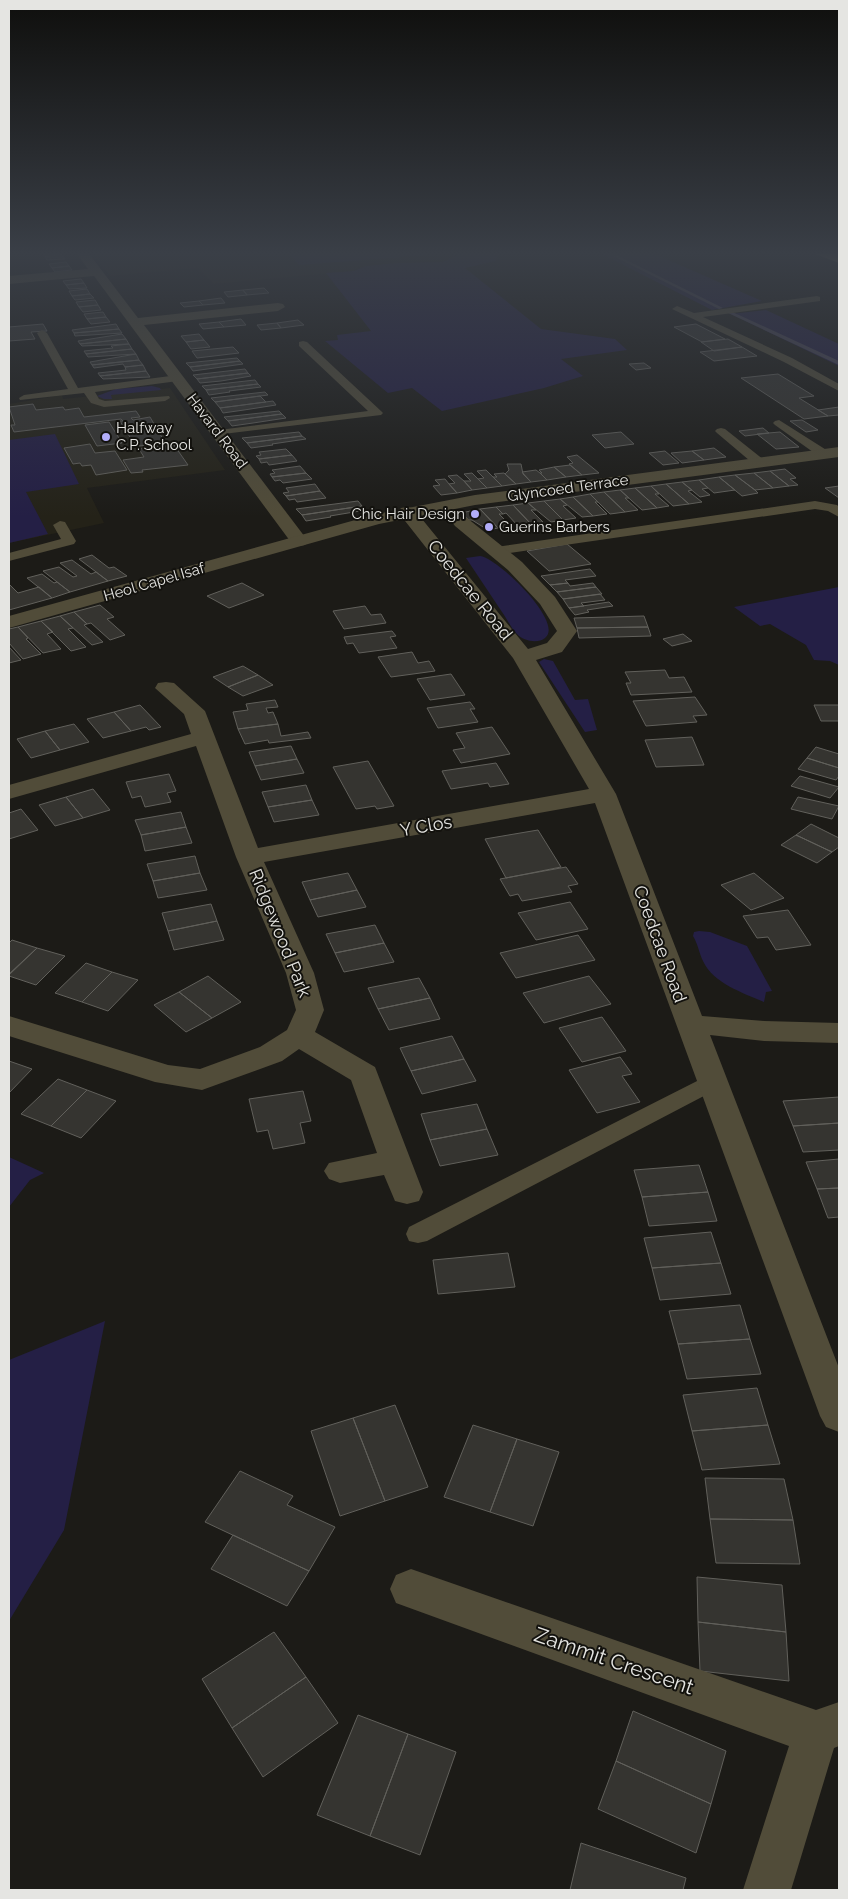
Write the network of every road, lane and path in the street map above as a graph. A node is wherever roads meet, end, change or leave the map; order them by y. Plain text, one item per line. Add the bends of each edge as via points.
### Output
1 (46, 340) edge
2 (149, 340) edge
3 (744, 340) edge
4 (303, 344) dead end
5 (178, 378) junction
6 (839, 388) edge
7 (87, 389) junction
8 (74, 391) junction
9 (24, 398) dead end
10 (165, 398) dead end
11 (779, 423) dead end
12 (721, 431) dead end
13 (219, 433) junction
14 (832, 453) edge
15 (760, 463) junction
16 (407, 512) junction
17 (839, 513) edge
18 (461, 522) dead end
19 (60, 524) dead end
20 (299, 541) junction
21 (487, 552) junction
22 (9, 557) edge
23 (9, 622) edge
24 (523, 656) junction
25 (166, 688) dead end
26 (204, 737) junction
27 (9, 792) edge
28 (604, 794) junction
29 (248, 857) junction
30 (690, 1024) junction
31 (9, 1026) edge
32 (839, 1033) edge
33 (299, 1036) junction
34 (712, 1082) junction
35 (396, 1161) junction
36 (340, 1171) dead end
37 (407, 1192) dead end
38 (418, 1234) dead end
39 (839, 1416) edge
40 (411, 1589) dead end
41 (828, 1728) edge
42 (767, 1890) edge

1 - 8 lane
2 - 5 street, Havard Road
3 - 6 lane
4 - 13 lane via 377,413
5 - 7 lane
5 - 13 street, Havard Road
7 - 8 lane
7 - 10 lane via 95,401 104,404
8 - 9 lane
11 - 14 lane
12 - 15 lane
13 - 20 street, Havard Road
14 - 15 street, Glyncoed Terrace
15 - 16 street, Glyncoed Terrace via 475,500
16 - 20 street, Glyncoed Terrace
16 - 24 street, Coedcae Road
17 - 21 lane via 832,508 815,505
18 - 21 street
19 - 22 lane via 69,541
20 - 23 street, Heol Capel Isaf
21 - 24 street via 515,566 548,601 567,631 560,644 548,652
24 - 28 street, Coedcae Road
25 - 26 street, Ridgewood Park via 194,711
26 - 27 street
26 - 29 street, Ridgewood Park
28 - 29 street, Y Clos
28 - 30 street, Coedcae Road
29 - 33 street, Ridgewood Park via 300,973 310,1010
30 - 32 street via 764,1031
30 - 34 street, Coedcae Road
31 - 33 street via 166,1075 202,1080 271,1054
33 - 35 street via 364,1074
34 - 38 lane
34 - 39 street, Coedcae Road
35 - 36 street
35 - 37 street
40 - 41 street, Zammit Crescent
41 - 42 street, Zammit Crescent

